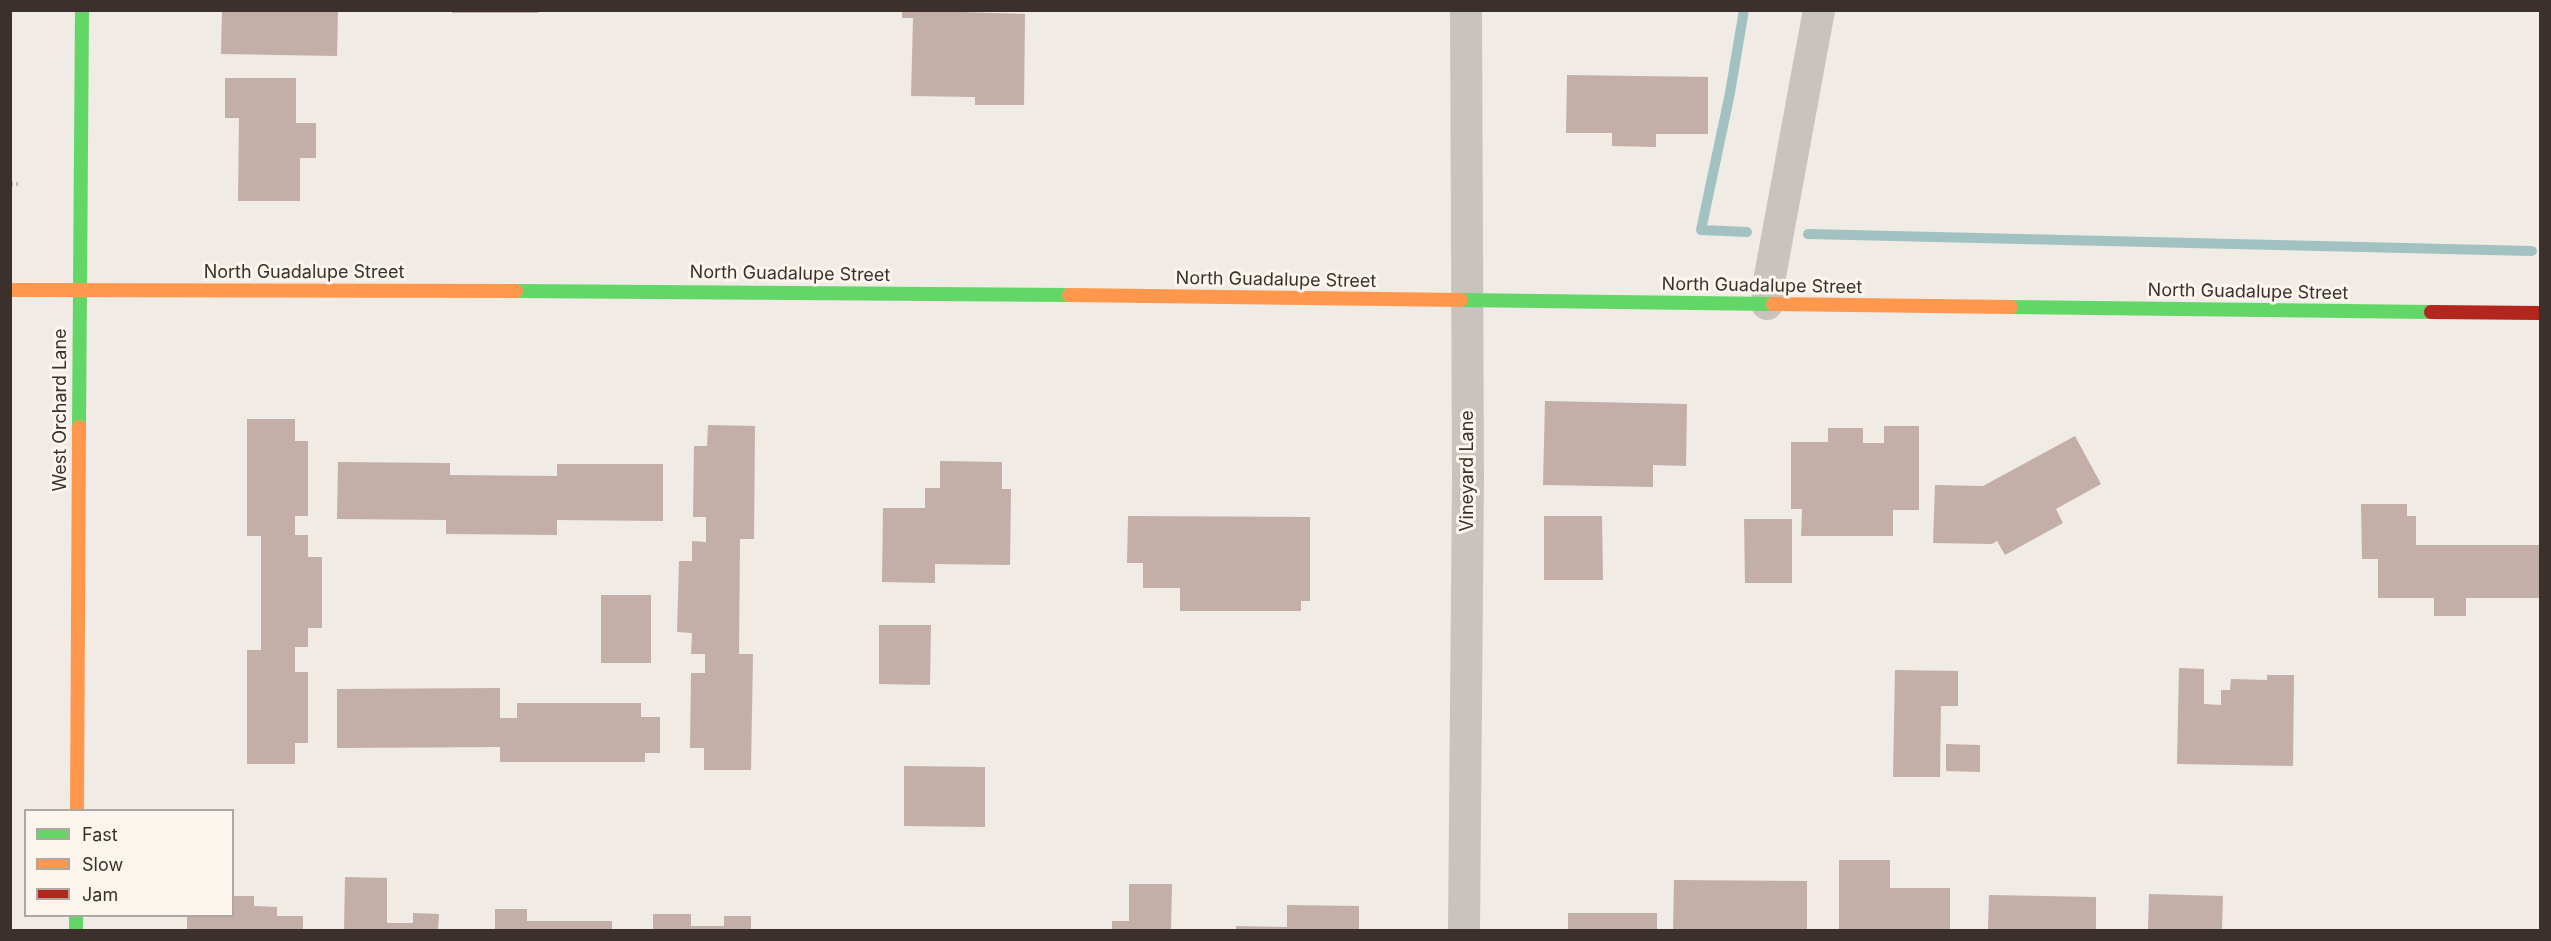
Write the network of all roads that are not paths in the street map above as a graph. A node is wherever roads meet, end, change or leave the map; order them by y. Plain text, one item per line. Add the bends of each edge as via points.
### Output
1 (82, 10) edge
2 (1466, 10) edge
3 (1820, 10) edge
4 (10, 290) edge
5 (80, 291) junction
6 (1468, 300) junction
7 (1767, 304) junction
8 (2541, 313) edge
9 (78, 809) edge
10 (1464, 930) edge

1 - 5 street, West Orchard Lane
2 - 6 street, Vineyard Lane
3 - 7 street
4 - 5 street, North Guadalupe Street
5 - 6 street, North Guadalupe Street via 693,291
5 - 9 street, West Orchard Lane
6 - 7 street, North Guadalupe Street
6 - 10 street, Vineyard Lane
7 - 8 street, North Guadalupe Street

